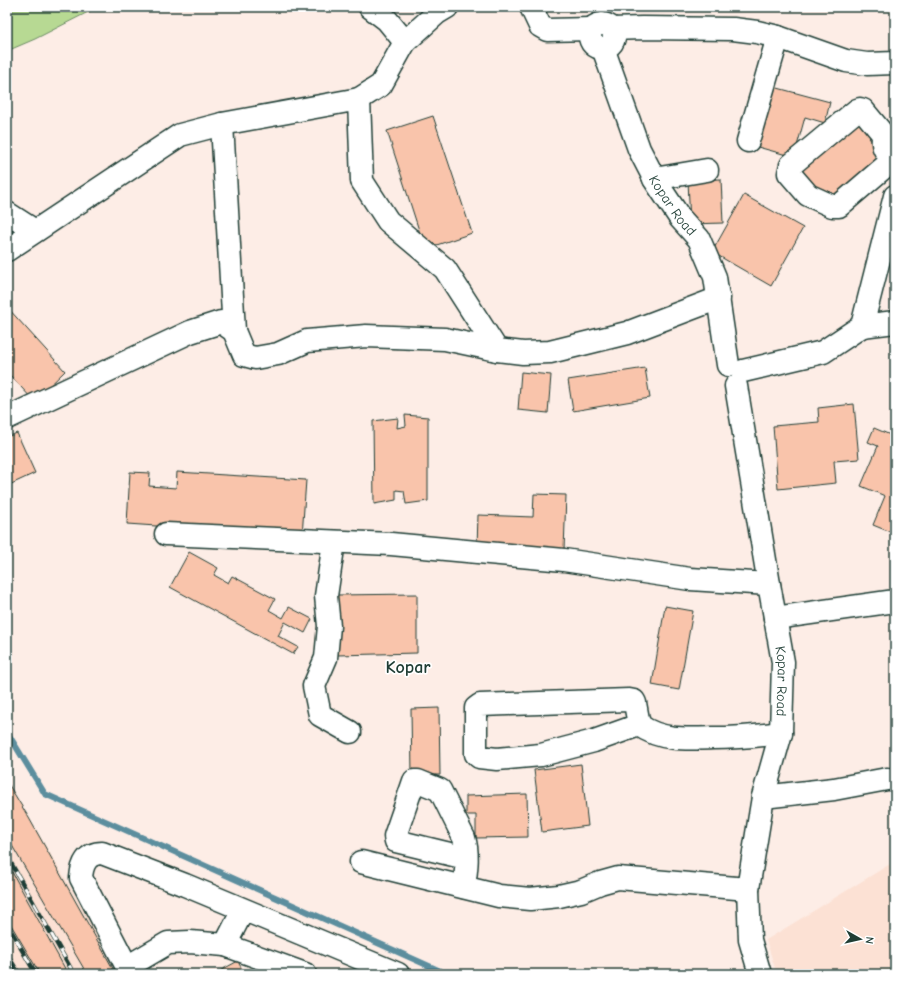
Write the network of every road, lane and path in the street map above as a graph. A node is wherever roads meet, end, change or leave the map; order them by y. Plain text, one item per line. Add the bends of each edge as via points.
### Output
1 (370, 7) edge
2 (447, 7) edge
3 (531, 7) edge
4 (599, 27) edge
5 (778, 37) junction
6 (405, 42) junction
7 (895, 63) edge
8 (359, 99) junction
9 (222, 124) junction
10 (748, 141) dead end
11 (707, 170) dead end
12 (654, 179) junction
13 (868, 181) junction
14 (895, 188) edge
15 (895, 196) edge
16 (7, 212) edge
17 (35, 231) junction
18 (7, 250) edge
19 (718, 298) junction
20 (895, 322) edge
21 (862, 326) junction
22 (234, 331) junction
23 (497, 350) junction
24 (736, 374) junction
25 (7, 418) edge
26 (166, 534) dead end
27 (334, 542) junction
28 (769, 584) junction
29 (895, 600) edge
30 (775, 618) junction
31 (639, 725) junction
32 (350, 732) dead end
33 (781, 733) junction
34 (887, 780) dead end
35 (763, 797) junction
36 (404, 844) junction
37 (466, 858) junction
38 (361, 862) dead end
39 (397, 871) junction
40 (464, 887) junction
41 (748, 889) junction
42 (243, 910) junction
43 (225, 945) junction
44 (130, 970) edge
45 (305, 974) edge
46 (398, 974) edge
47 (760, 974) edge

1 - 6 street via 387,20
2 - 6 street
3 - 4 street via 540,26 547,30
4 - 5 street via 733,29
4 - 12 street, Kopar Road via 639,148
5 - 7 street via 846,61 867,64
5 - 10 street
6 - 8 street via 381,85
8 - 9 street
8 - 23 street via 362,181 388,221 445,269
9 - 17 street via 180,135
9 - 22 street
11 - 12 street
12 - 19 street, Kopar Road via 680,218 699,240 715,277
13 - 13 street via 840,206 832,206 808,195 789,170 791,165 860,109 882,133 883,143 890,156 888,164
13 - 14 street
15 - 21 street
16 - 17 street
17 - 18 street
19 - 23 street via 627,334 550,352 523,353
19 - 24 street, Kopar Road
20 - 21 street
21 - 24 street via 823,352
22 - 23 street via 244,355 255,358 278,354 307,341 366,336 445,339
22 - 25 street via 221,322 190,332
24 - 28 street, Kopar Road
26 - 27 street
27 - 28 street via 391,544 564,560 690,579
27 - 32 street via 326,596 329,626 326,658 314,686 320,715
28 - 30 street, Kopar Road
29 - 30 street
30 - 33 street, Kopar Road via 783,662
31 - 31 street via 635,703 629,700 480,705 476,708 476,754 479,757 496,759 541,755 594,741
31 - 33 street via 648,731 681,740 740,738
33 - 35 street, Kopar Road
34 - 35 street
35 - 41 street, Kopar Road
36 - 37 street
36 - 37 street via 396,841 395,836 414,781 418,781 442,791 464,838
36 - 39 street
37 - 40 street
38 - 39 street
39 - 40 street
40 - 41 street via 499,896 530,899 581,891 618,878
41 - 47 street, Kopar Road via 750,940
42 - 43 street
42 - 44 street via 185,885 102,853 96,853 82,868 81,878
42 - 46 street
43 - 44 street via 168,943
43 - 45 street

